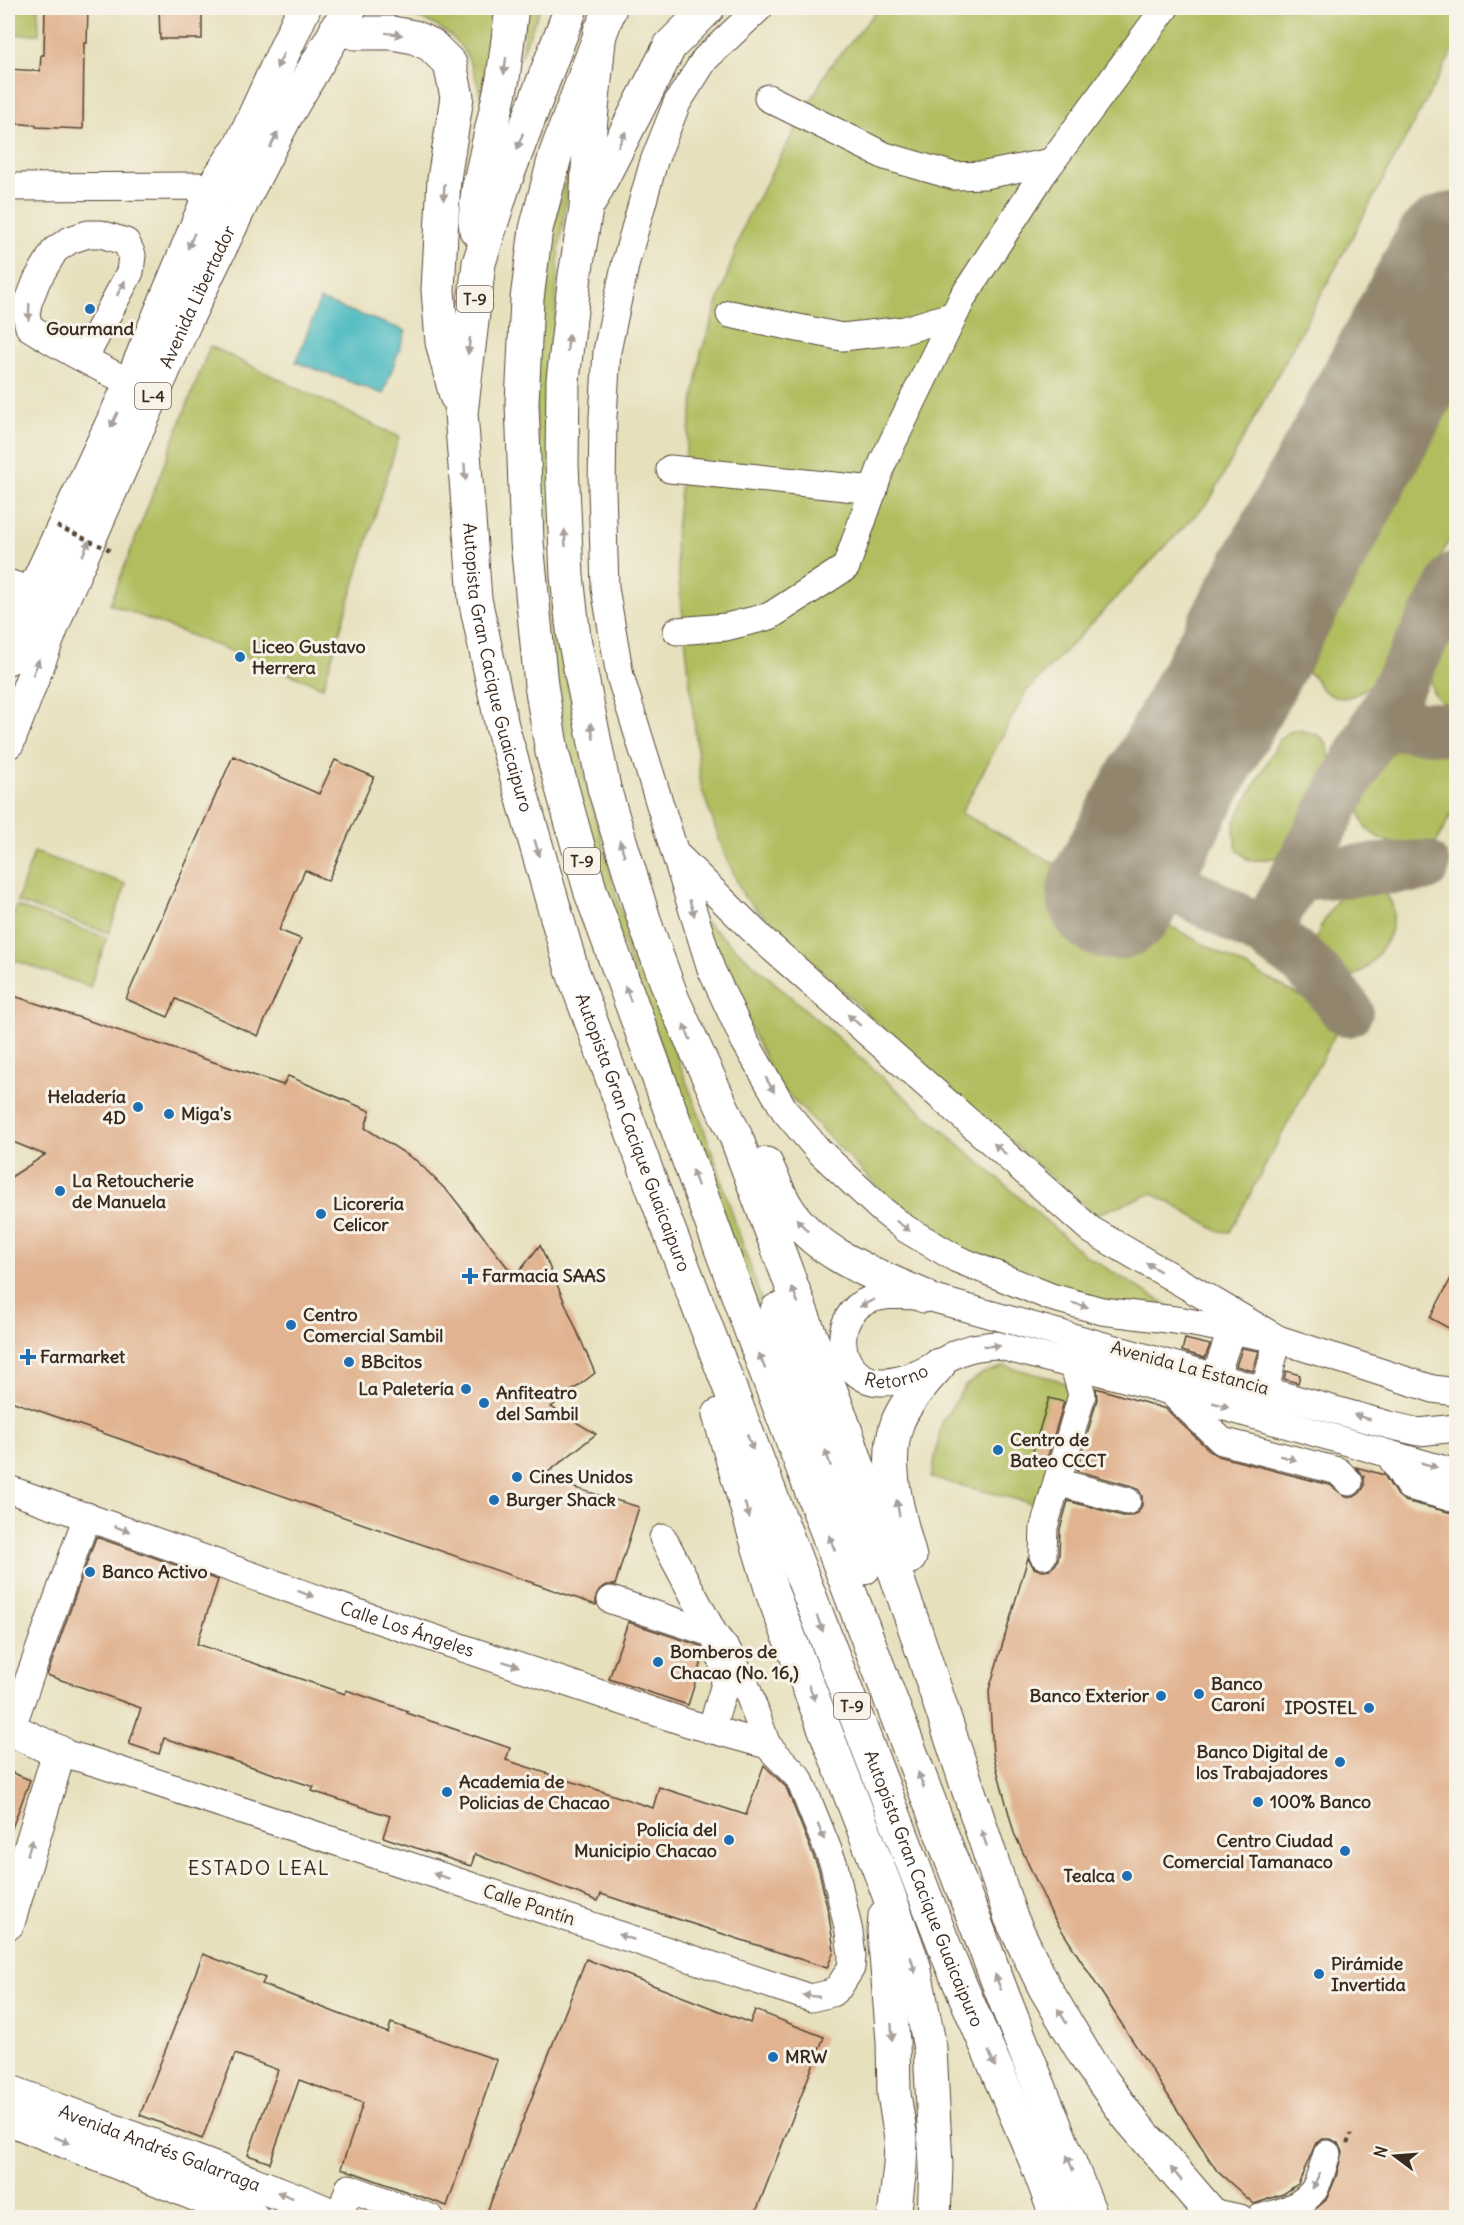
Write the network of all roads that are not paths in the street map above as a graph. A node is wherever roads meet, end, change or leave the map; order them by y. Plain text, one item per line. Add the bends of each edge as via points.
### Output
1 (304, 8) edge
2 (512, 8) edge
3 (571, 8) edge
4 (708, 8) edge
5 (759, 8) edge
6 (1165, 8) edge
7 (349, 14) edge
8 (605, 19) edge
9 (768, 98) dead end
10 (1052, 162) junction
11 (8, 187) edge
12 (213, 187) junction
13 (247, 192) junction
14 (586, 209) junction
15 (479, 262) junction
16 (730, 314) dead end
17 (954, 315) junction
18 (84, 359) junction
19 (131, 383) junction
20 (461, 413) junction
21 (670, 469) dead end
22 (874, 490) junction
23 (35, 591) edge
24 (677, 631) dead end
25 (8, 658) edge
26 (8, 742) edge
27 (674, 852) junction
28 (711, 1085) junction
29 (654, 1191) junction
30 (924, 1296) junction
31 (1231, 1330) junction
32 (1278, 1339) junction
33 (1066, 1362) junction
34 (939, 1365) junction
35 (1216, 1376) junction
36 (1124, 1377) junction
37 (1265, 1389) junction
38 (1167, 1390) junction
39 (1456, 1392) edge
40 (1456, 1428) edge
41 (1419, 1432) junction
42 (1456, 1448) edge
43 (1389, 1454) junction
44 (1456, 1473) edge
45 (1349, 1482) dead end
46 (1063, 1483) junction
47 (8, 1489) edge
48 (1456, 1499) edge
49 (1127, 1501) dead end
50 (87, 1516) junction
51 (1057, 1521) dead end
52 (663, 1538) dead end
53 (1043, 1555) dead end
54 (611, 1600) dead end
55 (914, 1626) junction
56 (714, 1634) junction
57 (876, 1656) junction
58 (9, 1729) edge
59 (711, 1730) junction
60 (767, 1745) junction
61 (59, 1752) junction
62 (887, 1890) junction
63 (8, 1923) edge
64 (8, 2077) edge
65 (8, 2091) edge
66 (894, 2094) junction
67 (47, 2105) junction
68 (8, 2118) edge
69 (1328, 2154) dead end
70 (433, 2212) edge
71 (1221, 2216) edge
72 (253, 2217) edge
73 (339, 2217) edge
74 (876, 2217) edge
75 (894, 2217) edge
76 (934, 2217) edge
77 (1057, 2217) edge
78 (1092, 2217) edge
79 (1260, 2217) edge

1 -> 12 main road, Avenida Libertador / L-4 via 240,145
2 -> 15 main road via 503,78 478,190 475,220
3 -> 15 main road, Autopista Gran Cacique Guaicaipuro / T-9
14 -> 4 main road via 670,46
5 - 27 street via 705,59 677,103 654,161 626,261 607,351 602,490 605,588 620,676
6 - 10 street
13 -> 7 main road, Avenida Libertador / L-4 via 287,114
7 -> 20 main road via 355,33 414,37 431,45 450,64 457,97 444,179 438,290 442,342
8 - 14 main road via 590,129
57 -> 8 main road, Autopista Gran Cacique Guaicaipuro / T-9 via 762,1361 595,904 552,753 527,542 522,403 527,299 536,229 556,153
9 - 10 street via 885,156 954,176 985,175
10 - 17 street
11 - 12 street
12 - 13 street
12 -> 19 main road, Avenida Libertador / L-4
23 -> 13 main road, Avenida Libertador / L-4 via 185,322
28 -> 14 main road via 647,929 604,788 574,638 561,464 563,380
15 -> 20 main road, Autopista Gran Cacique Guaicaipuro / T-9
16 - 17 street via 842,337 905,330
17 - 22 street via 883,462
18 -> 18 street via 130,272 132,255 126,242 101,234 70,240 55,250 37,280 26,315 29,327
18 - 19 street
19 -> 23 main road, Avenida Libertador / L-4
20 -> 29 main road, Autopista Gran Cacique Guaicaipuro / T-9 via 475,599 502,726 572,970
21 - 22 street
22 - 24 street via 846,567 770,616 726,627
23 - 25 main road, Avenida Libertador / L-4
26 -> 23 main road, Avenida Libertador / L-4
27 -> 31 street via 711,969 750,1051 785,1111 818,1150 882,1210 957,1259 1051,1297 1102,1311
32 -> 27 street via 1092,1230 762,939
30 -> 28 main road via 862,1269 811,1235 789,1211 733,1097
55 -> 28 main road via 786,1269 736,1137
57 -> 28 main road via 871,1590 718,1140
29 -> 62 main road via 773,1595
29 -> 77 main road, Autopista Gran Cacique Guaicaipuro / T-9 via 951,1962
30 -> 34 street, Retorno via 868,1300 852,1310 844,1326 843,1347 856,1374 879,1382 901,1380
30 - 35 street, Avenida La Estancia
31 - 32 street
31 - 35 street
32 - 37 street
32 - 39 street via 1433,1389
34 -> 33 street, Avenida La Estancia via 965,1350 996,1345
33 - 36 street, Avenida La Estancia
33 - 46 street via 1075,1370 1083,1395
55 -> 34 main road via 920,1596 901,1522 892,1455 898,1422 922,1383
35 - 37 street, Avenida La Estancia
36 - 38 street, Avenida La Estancia
36 - 46 street via 1104,1386 1094,1399
41 -> 37 street, Avenida La Estancia
38 -> 43 street, Avenida La Estancia
38 -> 45 street via 1224,1444 1338,1471
40 - 41 street, Avenida La Estancia
41 - 42 street via 1431,1441
43 -> 44 street, Avenida La Estancia
43 - 48 street via 1409,1486
46 - 49 street
46 - 51 street
46 - 53 street via 1044,1527
47 - 50 street, Calle Los Ángeles
50 - 58 street
50 -> 59 street, Calle Los Ángeles via 343,1608
52 - 56 street
54 - 56 street
71 -> 55 main road via 1129,2118 1089,2062 1045,1988 1008,1908
56 - 59 street via 724,1684
56 - 60 street via 746,1686
78 -> 57 main road, Autopista Gran Cacique Guaicaipuro / T-9 via 999,1987
58 - 61 main road, Calle Pantín
59 - 60 street, Calle Los Ángeles
60 -> 61 street, Calle Pantín via 799,1778 834,1865 851,1968 839,1987 822,1997 811,1998
63 -> 61 main road
62 -> 66 main road via 884,1931
62 -> 76 main road via 914,1966 930,2048 936,2166
64 - 67 main road
65 - 67 main road
66 - 74 main road via 884,2141
66 - 75 main road via 901,2139
73 -> 67 main road, Avenida Andrés Galarraga
68 -> 72 main road, Avenida Andrés Galarraga
69 -> 79 street via 1314,2190 1299,2204
70 - 73 street via 349,2188

